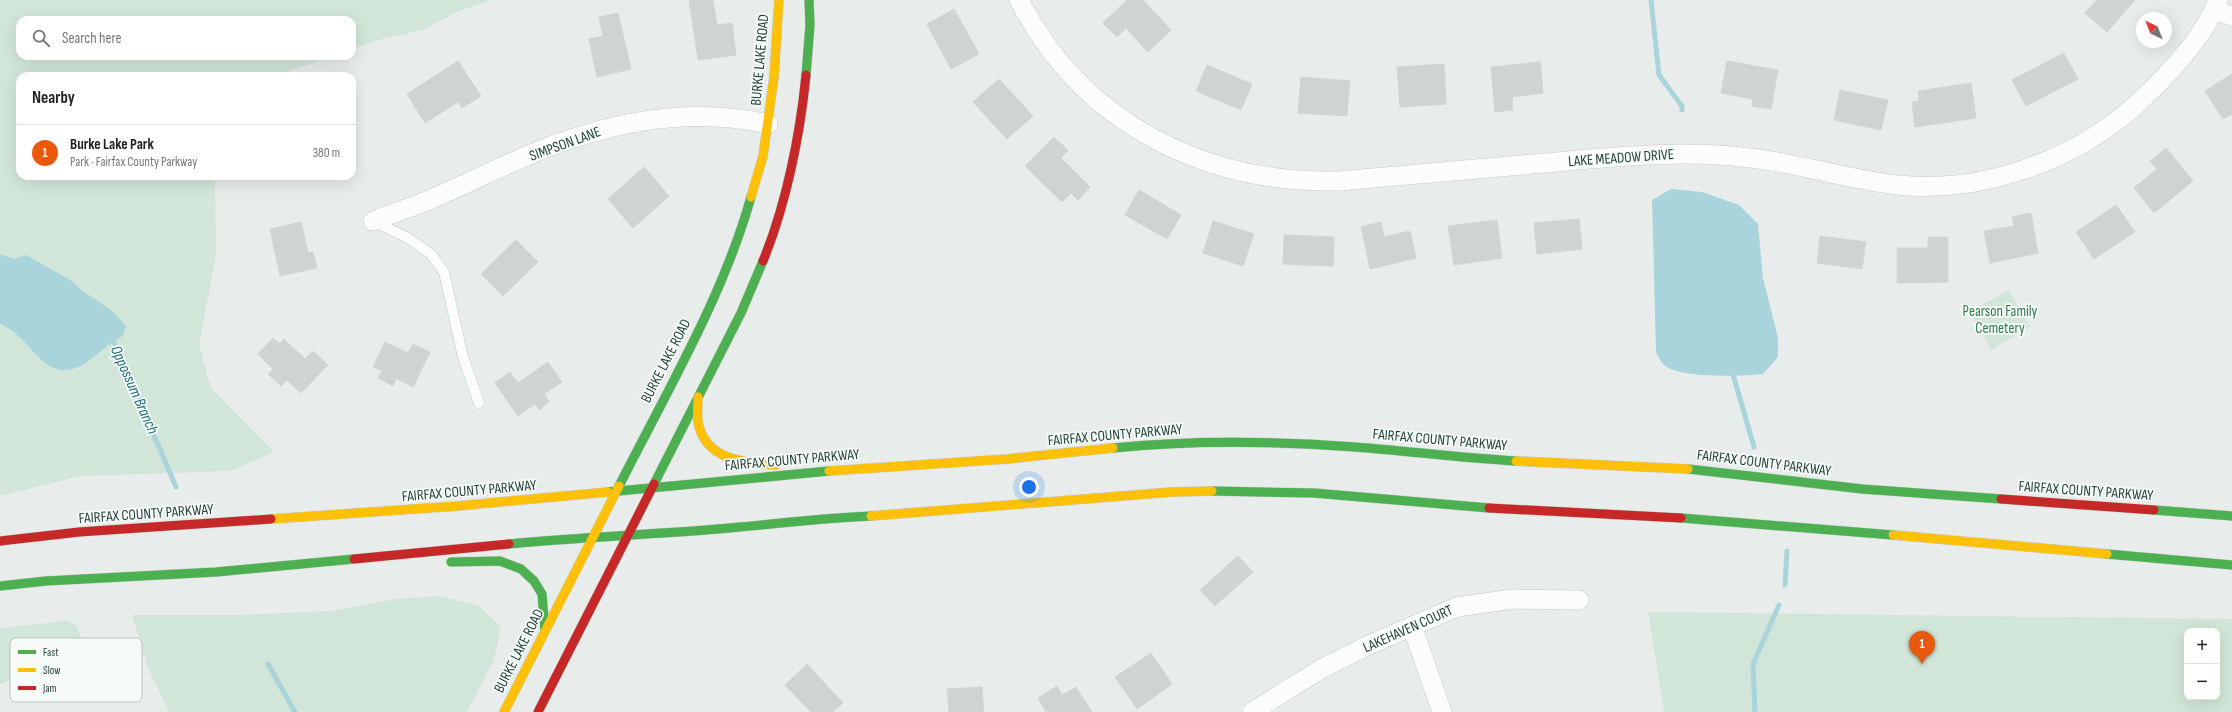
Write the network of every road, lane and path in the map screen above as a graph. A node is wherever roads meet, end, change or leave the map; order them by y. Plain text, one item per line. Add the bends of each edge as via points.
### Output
1 (779, 0) edge
2 (809, 0) edge
3 (1019, 0) edge
4 (2216, 5) edge
5 (2232, 16) edge
6 (768, 124) junction
7 (373, 220) joint
8 (698, 397) junction
9 (479, 403) dead end
10 (865, 468) junction
11 (652, 488) junction
12 (615, 492) junction
13 (2232, 516) edge
14 (629, 534) junction
15 (593, 536) junction
16 (0, 541) edge
17 (374, 558) junction
18 (2232, 566) edge
19 (0, 586) edge
20 (1580, 600) dead end
21 (1412, 626) junction
22 (545, 632) junction
23 (504, 712) edge
24 (538, 712) edge
25 (1252, 712) edge
26 (1442, 712) edge

1 - 6 main road, BURKE LAKE ROAD
2 - 8 main road via 810,25 791,167 770,243 741,313
3 - 4 street, LAKE MEADOW DRIVE via 1036,28 1070,73 1112,112 1162,144 1198,160 1234,171 1309,182 1339,181 1605,158 1683,154 1751,158 1897,185 1942,185 2004,175 2042,163 2084,143 2141,100 2179,60
4 - 5 street
6 - 7 street, SIMPSON LANE via 707,115 632,122 571,139 424,202
6 - 12 main road, BURKE LAKE ROAD via 763,156 743,227 715,296
7 - 9 lane via 408,238 431,254 444,272 463,357
8 - 10 main road via 698,422 705,439 717,454 734,462
8 - 11 main road
10 - 11 main road, FAIRFAX COUNTY PARKWAY
10 - 13 main road, FAIRFAX COUNTY PARKWAY via 1007,459 1156,444 1263,442 1355,447 1475,459 1678,468 1862,489
11 - 12 main road, FAIRFAX COUNTY PARKWAY
11 - 14 main road
12 - 15 main road, BURKE LAKE ROAD
12 - 16 main road, FAIRFAX COUNTY PARKWAY via 457,506 79,532
14 - 15 main road
14 - 18 main road via 1144,494 1238,491 1314,493 1747,522
14 - 24 main road
15 - 17 main road
15 - 22 main road, BURKE LAKE ROAD
17 - 19 main road via 216,572 46,581
17 - 22 main road via 502,561 514,565 536,583 544,599
20 - 21 street, LAKEHAVEN COURT via 1512,599 1472,603
21 - 25 street, LAKEHAVEN COURT via 1321,669
21 - 26 street
22 - 23 main road, BURKE LAKE ROAD

